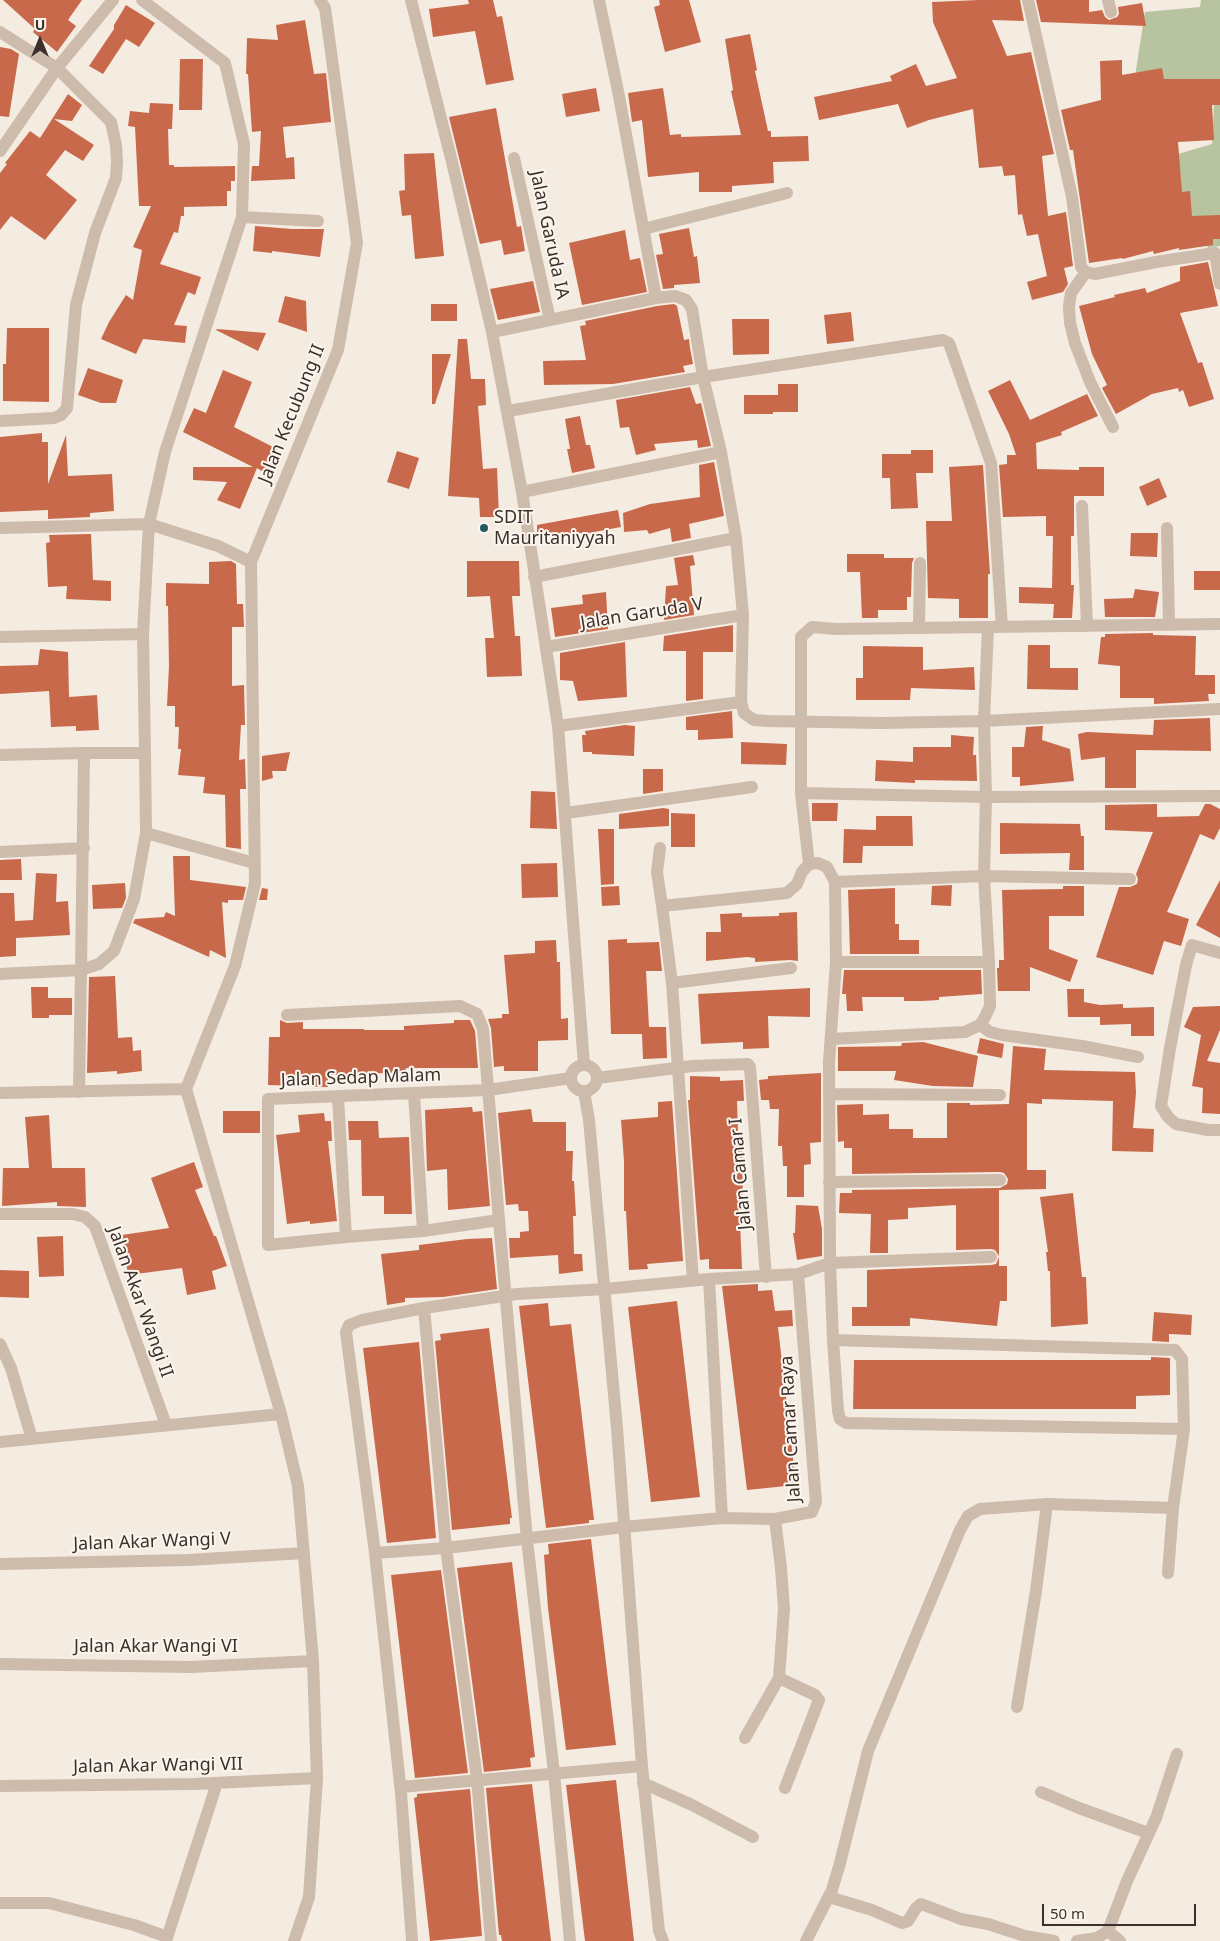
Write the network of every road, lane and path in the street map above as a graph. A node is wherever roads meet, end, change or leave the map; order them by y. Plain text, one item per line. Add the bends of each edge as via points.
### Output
1 (113, 0) edge
2 (142, 0) edge
3 (320, 0) edge
4 (411, 0) edge
5 (599, 0) edge
6 (1028, 0) edge
7 (0, 32) edge
8 (57, 68) junction
9 (0, 151) edge
10 (514, 158) dead end
11 (787, 194) dead end
12 (242, 217) junction
13 (318, 221) dead end
14 (643, 229) junction
15 (1217, 252) edge
16 (1086, 272) junction
17 (1220, 284) edge
18 (656, 298) junction
19 (550, 320) junction
20 (492, 332) junction
21 (703, 376) junction
22 (508, 411) junction
23 (0, 421) edge
24 (1113, 427) dead end
25 (721, 452) junction
26 (522, 492) junction
27 (1082, 506) dead end
28 (149, 524) junction
29 (0, 528) edge
30 (1166, 528) dead end
31 (736, 538) junction
32 (251, 562) junction
33 (920, 563) dead end
34 (534, 577) junction
35 (743, 615) junction
36 (1220, 624) edge
37 (1169, 625) junction
38 (1087, 626) junction
39 (988, 627) junction
40 (1002, 627) junction
41 (919, 628) junction
42 (143, 634) junction
43 (0, 637) edge
44 (546, 647) junction
45 (741, 702) junction
46 (1219, 709) dead end
47 (984, 721) junction
48 (801, 722) junction
49 (558, 726) junction
50 (84, 753) junction
51 (145, 753) junction
52 (0, 755) edge
53 (752, 787) dead end
54 (801, 793) junction
55 (1220, 796) edge
56 (986, 797) junction
57 (566, 812) junction
58 (146, 833) junction
59 (84, 848) junction
60 (660, 848) dead end
61 (0, 852) edge
62 (254, 863) junction
63 (809, 864) junction
64 (984, 876) junction
65 (1130, 878) dead end
66 (835, 882) junction
67 (662, 906) junction
68 (1220, 953) edge
69 (836, 962) junction
70 (990, 962) junction
71 (791, 968) dead end
72 (81, 970) junction
73 (0, 974) edge
74 (672, 983) junction
75 (287, 1015) dead end
76 (980, 1025) junction
77 (830, 1039) junction
78 (1138, 1056) dead end
79 (584, 1065) junction
80 (678, 1068) junction
81 (571, 1078) junction
82 (597, 1078) junction
83 (186, 1089) junction
84 (488, 1090) junction
85 (584, 1091) junction
86 (0, 1092) edge
87 (80, 1092) junction
88 (414, 1094) junction
89 (830, 1094) junction
90 (1000, 1095) dead end
91 (338, 1097) junction
92 (1220, 1130) edge
93 (1000, 1180) dead end
94 (830, 1182) junction
95 (0, 1214) edge
96 (499, 1220) junction
97 (423, 1231) junction
98 (346, 1237) junction
99 (990, 1257) dead end
100 (830, 1263) junction
101 (798, 1274) junction
102 (766, 1278) junction
103 (709, 1280) junction
104 (693, 1281) junction
105 (605, 1289) junction
106 (506, 1295) junction
107 (424, 1308) junction
108 (833, 1340) junction
109 (0, 1344) edge
110 (281, 1414) junction
111 (166, 1425) junction
112 (1184, 1428) junction
113 (32, 1439) junction
114 (0, 1442) edge
115 (1047, 1504) junction
116 (1173, 1508) junction
117 (722, 1518) junction
118 (775, 1519) junction
119 (624, 1527) junction
120 (527, 1540) junction
121 (446, 1548) junction
122 (304, 1553) junction
123 (375, 1553) junction
124 (0, 1564) edge
125 (1168, 1572) dead end
126 (313, 1661) junction
127 (0, 1664) edge
128 (779, 1678) junction
129 (1017, 1707) dead end
130 (745, 1738) dead end
131 (1177, 1754) dead end
132 (642, 1766) junction
133 (554, 1773) junction
134 (317, 1778) junction
135 (477, 1779) junction
136 (643, 1782) junction
137 (217, 1783) junction
138 (0, 1786) edge
139 (400, 1787) junction
140 (785, 1788) dead end
141 (1040, 1792) dead end
142 (1148, 1833) junction
143 (753, 1837) dead end
144 (829, 1897) junction
145 (0, 1903) edge
146 (1108, 1931) junction
147 (166, 1939) edge
148 (294, 1941) edge
149 (412, 1941) edge
150 (491, 1941) edge
151 (570, 1941) edge
152 (663, 1941) edge
153 (806, 1941) edge
154 (1054, 1941) edge
155 (1077, 1941) edge
156 (1120, 1941) edge

1 - 8 street
2 - 12 street via 224,63 244,144
3 - 32 street, Jalan Kecubung II via 325,8 357,243 338,350
4 - 20 street
5 - 14 street
6 - 16 street via 1072,197 1081,267
7 - 8 street
8 - 9 street
8 - 23 street via 111,122 116,145 116,178 95,233 76,305 67,408 54,418
10 - 19 street, Jalan Garuda IA
11 - 14 street
12 - 13 street
12 - 28 street via 165,452
14 - 18 street
15 - 16 street via 1095,274
15 - 17 street
16 - 24 street via 1071,293 1070,324 1090,382
18 - 19 street
18 - 21 street via 675,296 689,304
19 - 20 street
20 - 22 street
21 - 22 street
21 - 25 street
21 - 40 street via 943,340 949,343 991,463
22 - 26 street
25 - 26 street
25 - 31 street
26 - 34 street
27 - 38 street
28 - 29 street
28 - 32 street via 218,546
28 - 42 street
30 - 37 street
31 - 34 street
31 - 35 street
32 - 62 street, Jalan Kecubung II
33 - 41 street
34 - 44 street
35 - 44 street, Jalan Garuda V
35 - 45 street
36 - 37 street
37 - 38 street
38 - 40 street
39 - 40 street
39 - 41 street
39 - 47 street
41 - 48 street via 812,627 801,637
42 - 43 street
42 - 51 street
44 - 49 street
45 - 48 street via 744,713 754,720
45 - 49 street
46 - 47 street
47 - 48 street
47 - 56 street
48 - 54 street
49 - 57 street
50 - 51 street
50 - 52 street
50 - 59 street
51 - 58 street
53 - 57 street
54 - 56 street
54 - 63 street
55 - 56 street
56 - 64 street
57 - 79 street
58 - 62 street
58 - 72 street via 134,899 114,951 99,964
59 - 61 street
59 - 72 street
60 - 67 street via 657,872
62 - 83 street, Jalan Kecubung II via 256,883 235,966
63 - 66 street via 818,862 828,867
63 - 67 street via 797,884 787,893
64 - 65 street
64 - 66 street
64 - 70 street
66 - 69 street
67 - 74 street
68 - 92 street via 1192,945 1161,1106 1176,1124
69 - 70 street
69 - 77 street
70 - 76 street via 990,1006
71 - 74 street
72 - 73 street
72 - 87 street
74 - 80 street
75 - 84 street via 460,1006 478,1014 483,1029
76 - 77 street via 965,1032
76 - 78 street via 1002,1035
77 - 89 street
79 - 81 street via 572,1072
79 - 82 street via 590,1066
80 - 82 street
80 - 102 street, Jalan Camar I via 742,1063 750,1068
80 - 104 street
81 - 84 street, Jalan Sedap Malam
81 - 85 street via 578,1090
82 - 85 street via 596,1084
83 - 87 street
83 - 110 street
84 - 88 street, Jalan Sedap Malam
84 - 96 street
85 - 105 street
86 - 87 street
88 - 91 street, Jalan Sedap Malam
88 - 97 street
89 - 90 street
89 - 94 street
91 - 98 street
91 - 98 street, Jalan Sedap Malam via 268,1099 268,1246
93 - 94 street
94 - 100 street
95 - 111 street, Jalan Akar Wangi II via 73,1214 85,1217 95,1226
96 - 97 street
96 - 106 street
97 - 98 street
99 - 100 street
100 - 101 street
100 - 108 street
101 - 102 street
101 - 118 street, Jalan Camar Raya via 816,1502 812,1512
102 - 103 street
103 - 104 street
103 - 117 street
104 - 105 street
105 - 106 street
105 - 119 street
106 - 107 street
106 - 120 street
107 - 121 street
107 - 123 street via 362,1320 350,1325 346,1332
108 - 112 street via 1175,1350 1182,1360
108 - 112 street via 838,1411 846,1424
109 - 113 street via 11,1368
110 - 111 street
110 - 122 street via 298,1486
111 - 113 street
112 - 116 street
113 - 114 street
115 - 116 street
115 - 129 street
115 - 144 street via 980,1508 964,1523 868,1751
116 - 125 street
117 - 118 street, Jalan Camar Raya
117 - 119 street, Jalan Camar Raya
118 - 128 street via 784,1609
119 - 120 street, Jalan Camar Raya
119 - 132 street
120 - 121 street, Jalan Camar Raya
120 - 133 street
121 - 123 street, Jalan Camar Raya
121 - 135 street
122 - 124 street, Jalan Akar Wangi V via 188,1560
122 - 126 street
123 - 139 street
126 - 127 street, Jalan Akar Wangi VI via 191,1667
126 - 134 street
128 - 130 street
128 - 140 street via 819,1700
131 - 142 street
132 - 133 street
132 - 136 street
133 - 135 street
133 - 151 street
134 - 137 street, Jalan Akar Wangi VII
134 - 148 street via 309,1897
135 - 139 street
135 - 150 street
136 - 143 street
136 - 152 street via 659,1931
137 - 138 street, Jalan Akar Wangi VII
137 - 147 street
139 - 149 street
141 - 142 street
142 - 146 street
144 - 153 street
144 - 154 street via 902,1923 908,1921 921,1904 961,1919
145 - 147 street via 49,1903 105,1917
146 - 155 street via 1097,1938
146 - 156 street

